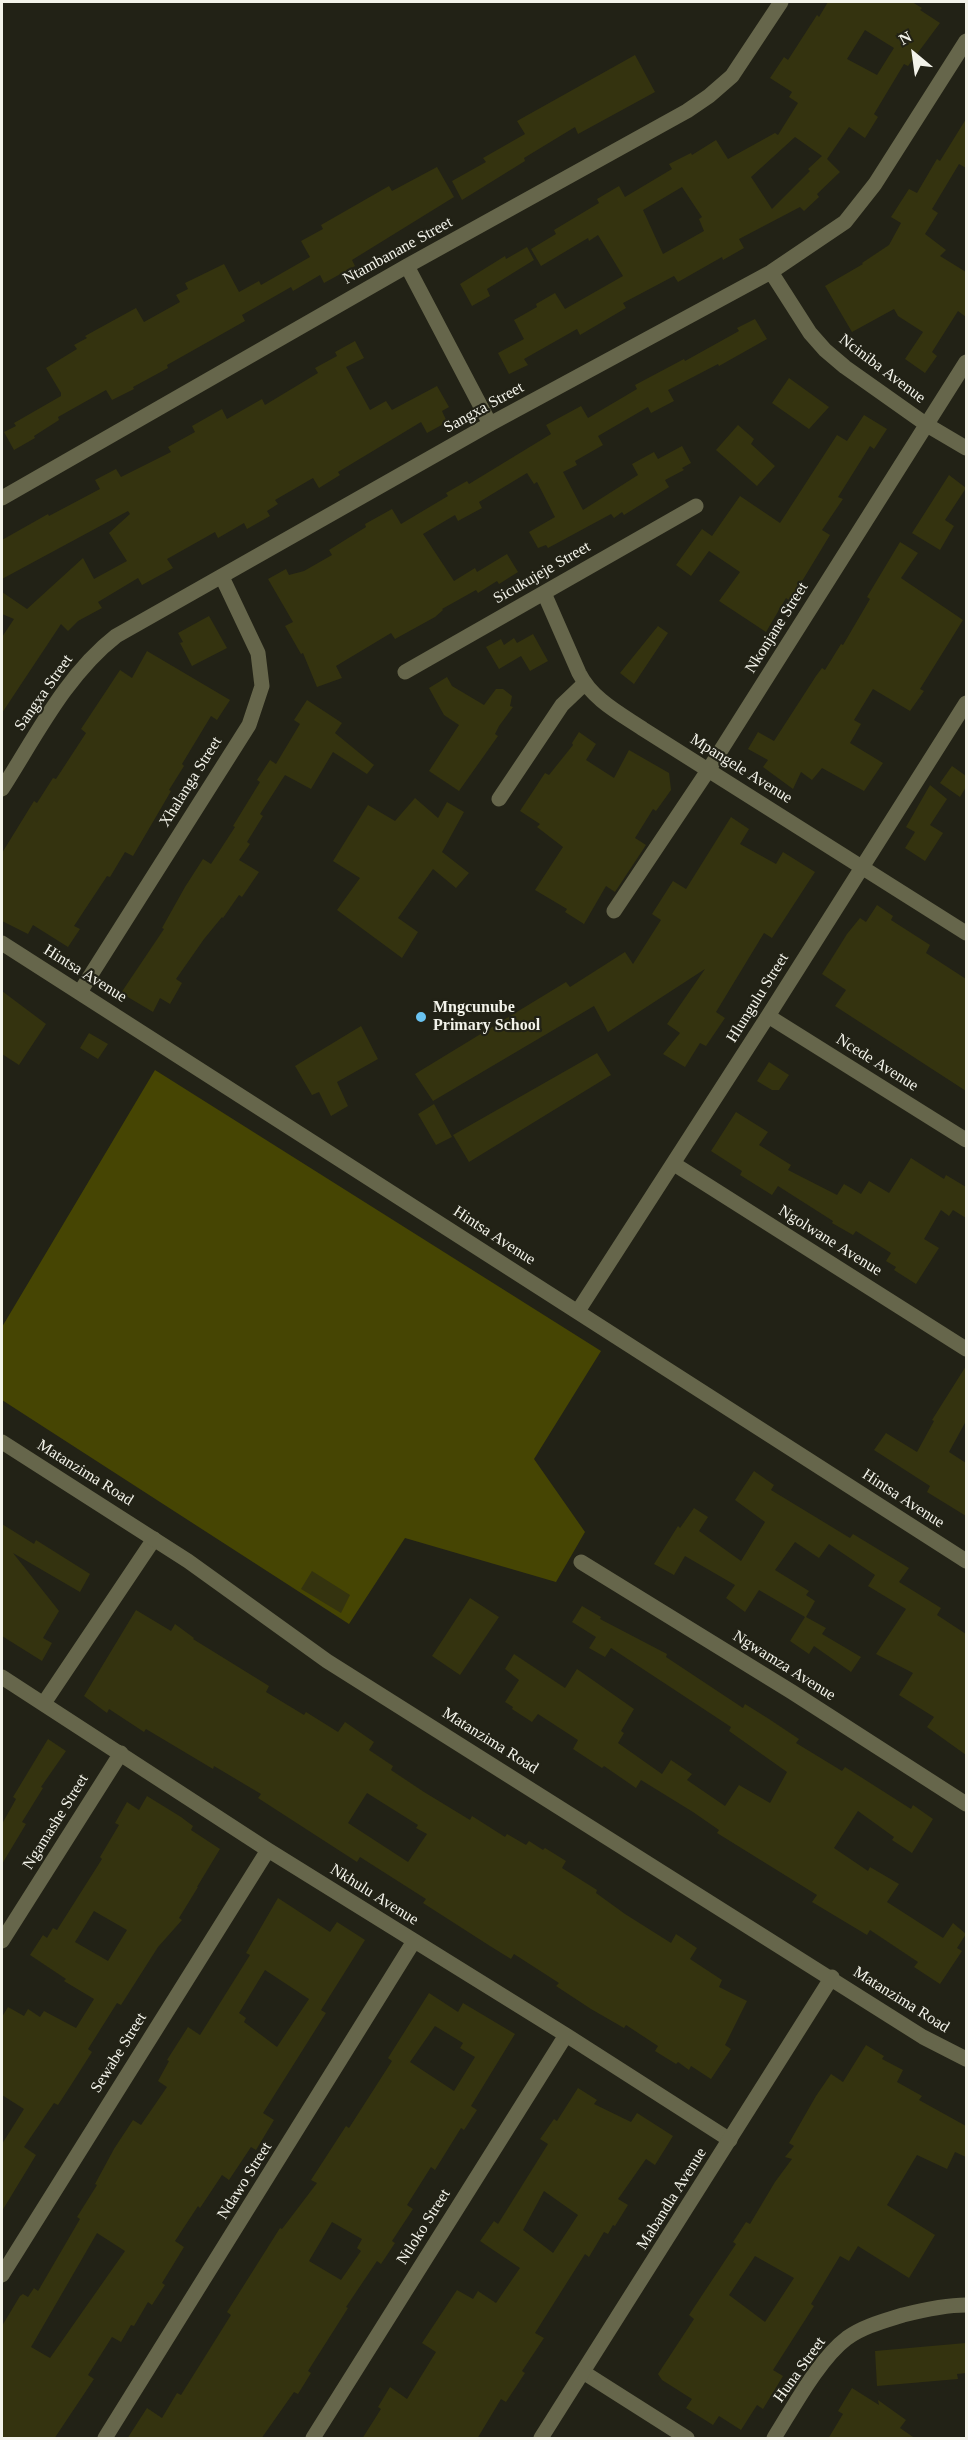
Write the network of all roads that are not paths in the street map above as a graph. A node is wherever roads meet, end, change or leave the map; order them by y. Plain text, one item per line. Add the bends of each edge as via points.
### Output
1 (781, 2) edge
2 (966, 41) edge
3 (407, 266) junction
4 (771, 272) junction
5 (966, 362) edge
6 (490, 424) junction
7 (927, 424) junction
8 (966, 448) edge
9 (2, 498) edge
10 (696, 506) dead end
11 (222, 577) junction
12 (544, 593) junction
13 (405, 672) dead end
14 (584, 684) junction
15 (966, 703) edge
16 (961, 723) edge
17 (709, 769) junction
18 (2, 789) edge
19 (499, 799) dead end
20 (862, 867) junction
21 (614, 911) dead end
22 (966, 933) edge
23 (2, 943) edge
24 (80, 992) junction
25 (768, 1016) junction
26 (966, 1140) edge
27 (674, 1164) junction
28 (578, 1311) junction
29 (966, 1349) edge
30 (2, 1442) edge
31 (154, 1539) junction
32 (966, 1561) edge
33 (580, 1562) dead end
34 (2, 1677) edge
35 (44, 1703) junction
36 (121, 1753) junction
37 (966, 1804) edge
38 (268, 1850) junction
39 (2, 1941) edge
40 (414, 1941) junction
41 (832, 1977) junction
42 (566, 2035) junction
43 (966, 2059) edge
44 (730, 2140) junction
45 (2, 2275) edge
46 (966, 2305) edge
47 (583, 2372) junction
48 (105, 2439) edge
49 (313, 2439) edge
50 (541, 2439) edge
51 (687, 2439) edge
52 (774, 2439) edge

1 - 3 street, Ntambanane Street via 732,76 709,96
2 - 4 street, Sangxa Street via 862,203 845,222
3 - 6 street
3 - 9 street, Ntambanane Street
4 - 6 street, Sangxa Street
4 - 7 street, Nciniba Avenue via 825,350
5 - 7 street, Nkonjane Street
6 - 11 street, Sangxa Street
7 - 8 street, Nciniba Avenue
7 - 17 street, Nkonjane Street
10 - 12 street, Sicukujeje Street
11 - 18 street, Sangxa Street via 116,636 96,652 76,675
11 - 24 street, Xhalanga Street via 258,653 262,686 249,725
12 - 13 street, Sicukujeje Street
12 - 14 street, Mpangele Avenue
14 - 17 street, Mpangele Avenue via 609,706
14 - 19 street via 562,705
15 - 16 street, Hlungulu Street
16 - 20 street, Hlungulu Street
17 - 20 street, Mpangele Avenue
17 - 21 street, Nkonjane Street
20 - 22 street, Mpangele Avenue
20 - 25 street, Hlungulu Street
23 - 24 street, Hintsa Avenue
24 - 28 street, Hintsa Avenue
25 - 26 street, Ncede Avenue
25 - 27 street, Hlungulu Street
27 - 28 street, Hlungulu Street
27 - 29 street, Ngolwane Avenue
28 - 32 street, Hintsa Avenue
30 - 31 street, Matanzima Road
31 - 35 street
31 - 41 street, Matanzima Road via 327,1660
33 - 37 street, Ngwamza Avenue
34 - 35 street, Nkhulu Avenue
35 - 36 street, Nkhulu Avenue
36 - 38 street, Nkhulu Avenue
36 - 39 street, Ngamashe Street
38 - 40 street, Nkhulu Avenue
38 - 45 street, Sewabe Street
40 - 42 street, Nkhulu Avenue
40 - 48 street, Ndawo Street
41 - 43 street, Matanzima Road via 923,2037
41 - 44 street, Mabandla Avenue
42 - 44 street, Nkhulu Avenue
42 - 49 street, Ntloko Street
44 - 47 street, Mabandla Avenue
46 - 52 street, Huna Street via 914,2312 871,2324 848,2337 831,2353
47 - 50 street, Mabandla Avenue
47 - 51 street

